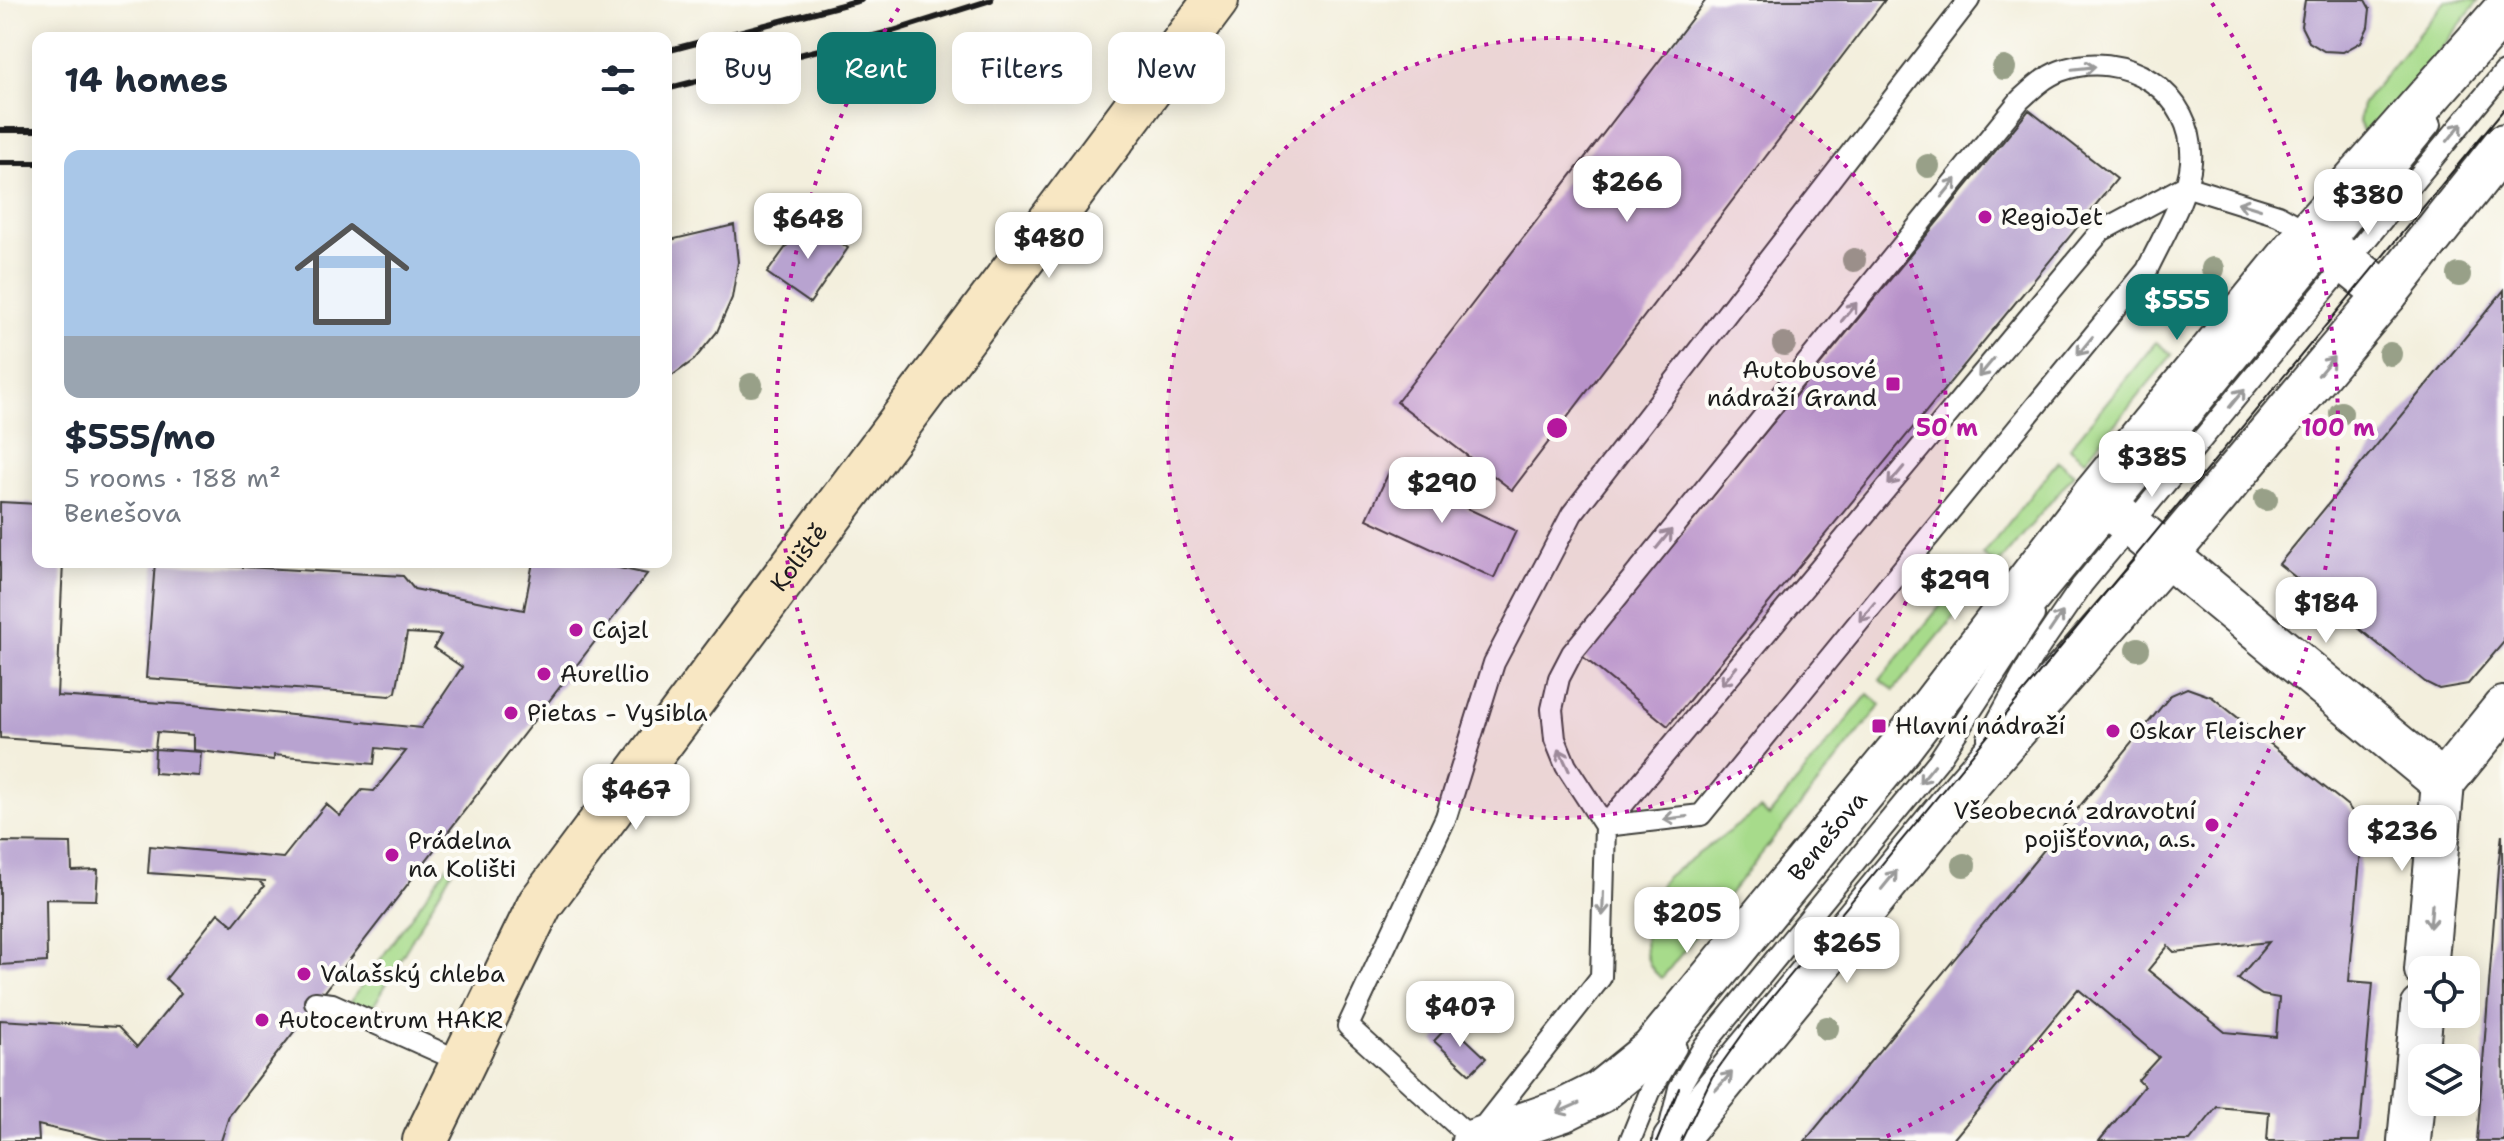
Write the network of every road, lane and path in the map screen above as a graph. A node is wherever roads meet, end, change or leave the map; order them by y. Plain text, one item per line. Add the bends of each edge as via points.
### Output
1 (1216, 0) edge
2 (1969, 0) edge
3 (2504, 11) edge
4 (2504, 35) edge
5 (2504, 72) edge
6 (2504, 145) edge
7 (2185, 186) junction
8 (2329, 247) junction
9 (2386, 294) junction
10 (2113, 510) junction
11 (2069, 546) junction
12 (2168, 554) junction
13 (2031, 611) junction
14 (2002, 663) junction
15 (2504, 708) edge
16 (2443, 783) junction
17 (1963, 790) junction
18 (1605, 826) junction
19 (1786, 885) junction
20 (1751, 954) junction
21 (2427, 956) edge
22 (315, 1002) dead end
23 (1724, 1020) junction
24 (2420, 1028) edge
25 (462, 1062) junction
26 (425, 1141) edge
27 (1473, 1141) edge
28 (1630, 1141) edge
29 (1667, 1141) edge
30 (1674, 1141) edge
31 (2409, 1141) edge

1 - 25 main road, Koliště via 540,904
2 - 27 lane via 1572,514 1494,663 1446,817 1348,1026
3 - 8 street, Benešova
4 - 8 lane
8 -> 5 lane
6 - 9 street
8 -> 7 lane via 2278,215
7 -> 18 lane via 2101,231
7 -> 18 lane via 2147,270 1701,815
18 -> 7 lane via 1555,739 1552,709 1572,653 2020,100 2059,71 2084,66 2109,66 2154,82 2182,113 2192,158
8 - 9 street
8 - 10 street, Benešova
12 -> 9 street
10 - 11 street, Benešova
10 - 12 street
17 -> 10 lane via 2040,646 2082,585
11 - 13 lane
11 - 14 lane
11 - 19 street, Benešova
12 - 16 street
12 - 17 street
13 - 14 lane
13 - 20 lane
14 -> 23 lane via 1938,761
15 - 16 street
16 -> 21 street
30 -> 17 street
18 -> 27 lane via 1601,977
19 - 20 lane
19 -> 27 street, Benešova via 1634,1067 1564,1110
20 - 23 lane
20 - 28 lane via 1670,1056
22 - 25 lane via 332,1004
23 - 29 lane via 1679,1088
24 - 31 street
25 - 26 main road, Koliště

